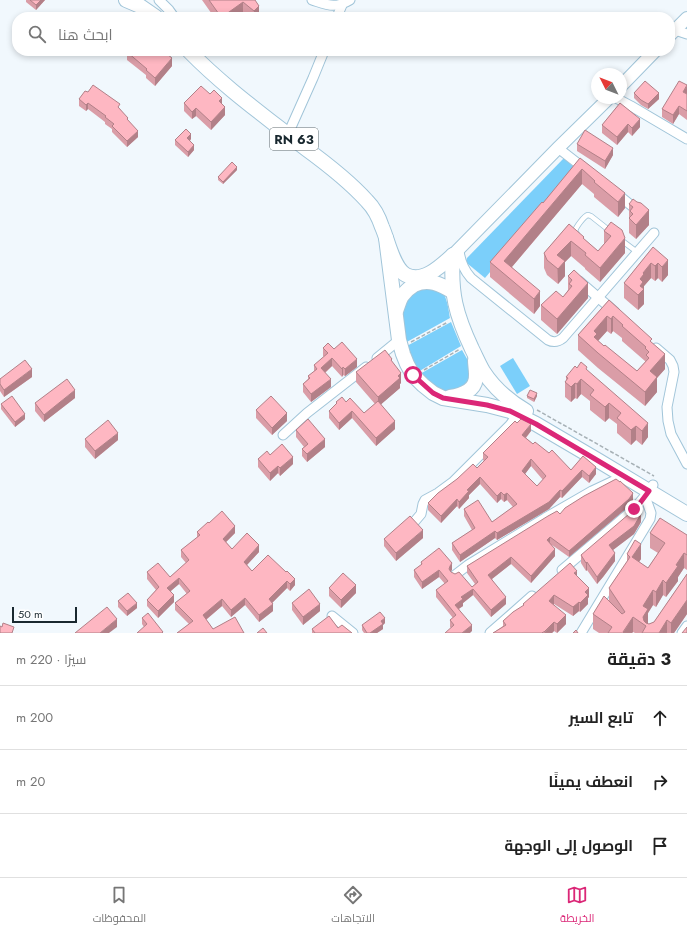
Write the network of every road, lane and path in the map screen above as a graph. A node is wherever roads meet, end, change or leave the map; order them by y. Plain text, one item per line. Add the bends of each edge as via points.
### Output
1 (126, 0) edge
2 (159, 0) edge
3 (312, 0) edge
4 (346, 2) edge
5 (149, 12) edge
6 (170, 12) edge
7 (340, 12) edge
8 (687, 18) edge
9 (677, 33) edge
10 (194, 56) edge
11 (322, 56) edge
12 (650, 56) edge
13 (627, 80) edge
14 (603, 104) edge
15 (627, 104) edge
16 (288, 134) junction
17 (687, 139) edge
18 (558, 148) junction
19 (590, 172) edge
20 (608, 187) edge
21 (640, 212) edge
22 (654, 233) dead end
23 (614, 234) edge
24 (386, 238) junction
25 (582, 239) edge
26 (620, 239) edge
27 (456, 252) junction
28 (637, 252) junction
29 (575, 277) edge
30 (425, 279) junction
31 (453, 292) junction
32 (598, 297) junction
33 (396, 311) junction
34 (458, 316) junction
35 (621, 317) edge
36 (400, 343) junction
37 (650, 343) edge
38 (472, 348) junction
39 (414, 376) junction
40 (443, 398) junction
41 (524, 410) junction
42 (283, 435) dead end
43 (687, 464) edge
44 (624, 476) junction
45 (651, 487) junction
46 (687, 504) edge
47 (687, 514) edge
48 (415, 521) edge
49 (456, 575) edge
50 (553, 578) edge
51 (541, 588) edge
52 (332, 616) dead end
53 (687, 626) edge
54 (353, 633) edge
55 (490, 633) edge
56 (581, 633) edge
57 (682, 633) edge

1 - 5 main road
2 - 6 street
3 - 4 street via 329,6
4 - 7 street
8 - 9 street
10 - 16 main road, RN 63 via 221,81
11 - 16 street
12 - 13 street
14 - 18 street
15 - 17 street
16 - 24 main road, RN 63 via 345,179 368,202 379,219
18 - 19 street
18 - 27 street
20 - 21 street
22 - 28 street
23 - 25 lane via 588,215 575,229
24 - 30 main road via 400,270 410,277
24 - 33 main road, RN 63
26 - 28 lane
27 - 30 main road
27 - 31 main road via 452,274
27 - 32 street via 471,278 552,342 560,341
28 - 32 street
29 - 32 street
30 - 31 main road
30 - 33 main road via 408,290 401,298
31 - 34 main road
32 - 35 street
33 - 36 main road, RN 63
34 - 36 path
34 - 38 main road
36 - 39 main road, RN 63
36 - 42 street
37 - 43 street via 670,360 673,366 667,407 668,421 671,434
38 - 39 path
38 - 40 main road via 476,377 472,387 461,395
38 - 41 main road via 489,380 504,396
39 - 40 main road, RN 63 via 433,393
40 - 41 main road, RN 63 via 510,411
41 - 44 main road, RN 63 via 536,424
41 - 45 path
41 - 45 main road, RN 63
41 - 48 street via 453,482 425,500
44 - 45 main road, RN 63
44 - 49 street via 545,518
45 - 46 main road, RN 63
45 - 47 main road, RN 63
45 - 50 street via 634,509
45 - 56 street via 651,513 654,518 649,522
51 - 55 street
52 - 54 street
53 - 57 street

